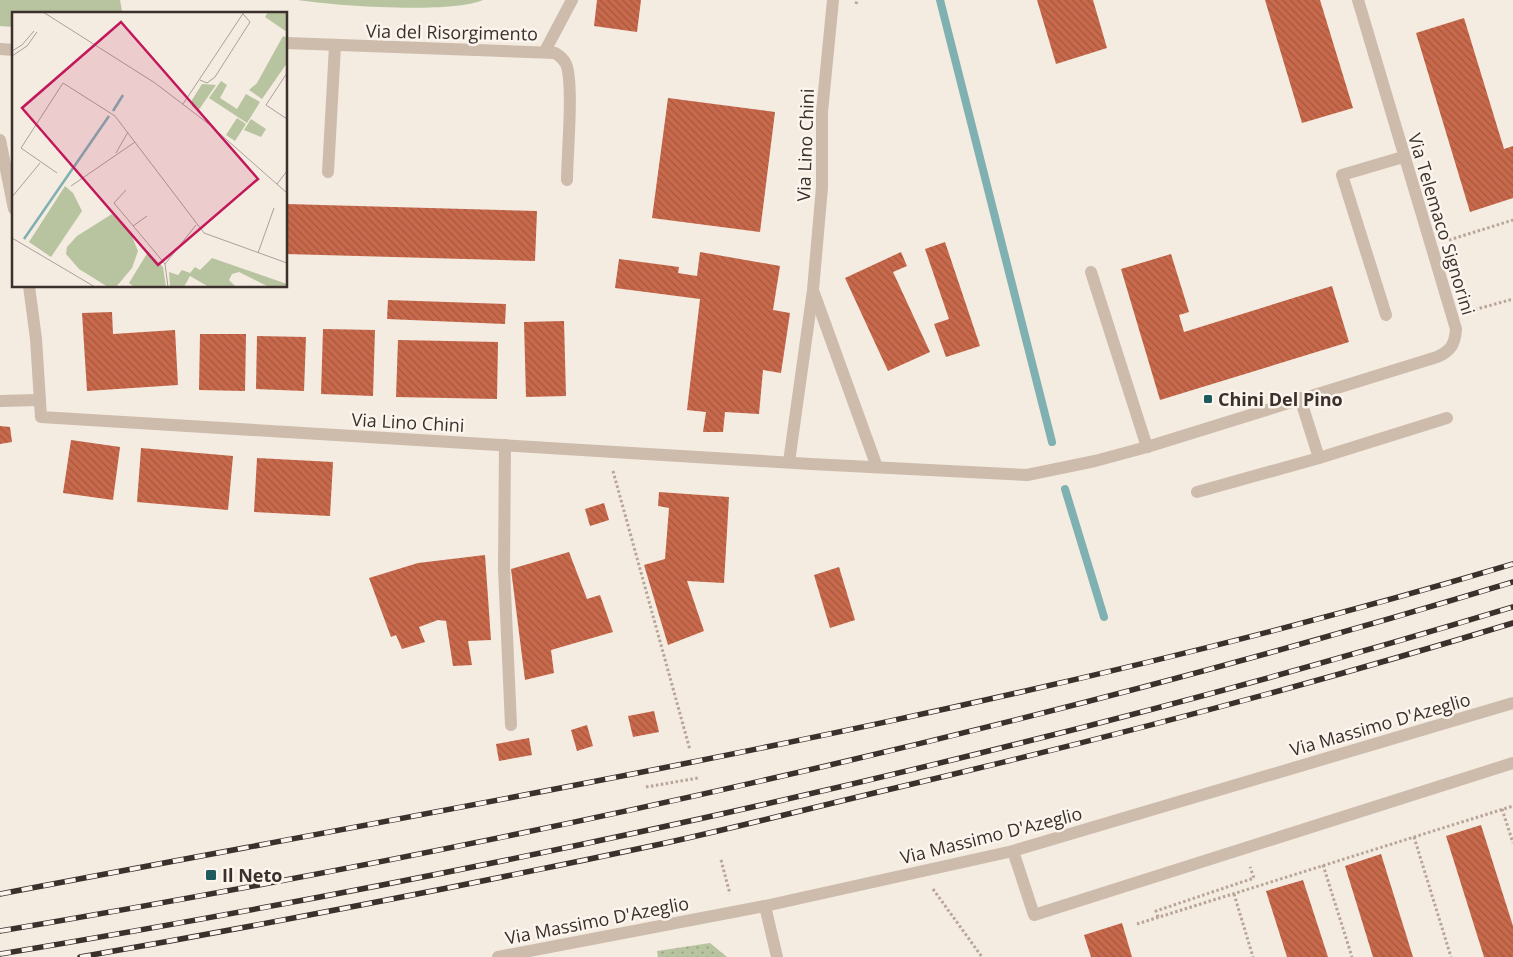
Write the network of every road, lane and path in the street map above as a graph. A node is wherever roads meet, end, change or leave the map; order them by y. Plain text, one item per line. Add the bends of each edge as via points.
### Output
1 (572, 0) edge
2 (833, 0) edge
3 (1358, 0) edge
4 (288, 43) edge
5 (335, 46) junction
6 (545, 51) junction
7 (0, 140) edge
8 (1403, 157) junction
9 (328, 172) dead end
10 (567, 180) dead end
11 (12, 199) edge
12 (1513, 220) edge
13 (1430, 246) junction
14 (1091, 272) dead end
15 (29, 288) edge
16 (813, 290) junction
17 (1513, 299) edge
18 (1386, 315) dead end
19 (1452, 316) junction
20 (1300, 398) junction
21 (39, 400) junction
22 (0, 401) edge
23 (1447, 418) dead end
24 (505, 445) junction
25 (1147, 447) junction
26 (607, 451) junction
27 (1319, 458) junction
28 (789, 462) junction
29 (877, 467) junction
30 (1197, 492) dead end
31 (1513, 703) edge
32 (511, 725) dead end
33 (690, 750) dead end
34 (1513, 763) edge
35 (698, 778) dead end
36 (646, 788) dead end
37 (1513, 806) edge
38 (1502, 809) junction
39 (1414, 837) junction
40 (1513, 843) edge
41 (1013, 851) junction
42 (721, 860) dead end
43 (1323, 865) junction
44 (1241, 869) dead end
45 (925, 870) junction
46 (1234, 894) junction
47 (765, 906) junction
48 (735, 912) junction
49 (1158, 917) junction
50 (1137, 924) dead end
51 (498, 957) edge
52 (777, 957) edge
53 (982, 957) edge
54 (1253, 957) edge
55 (1352, 957) edge
56 (1451, 957) edge

1 - 6 street
2 - 16 street, Via Lino Chini via 822,112 822,187
3 - 8 street, Via Telemaco Signorini
4 - 5 street, Via del Risorgimento
5 - 6 street, Via del Risorgimento
5 - 9 street
6 - 10 street, Via del Risorgimento via 562,58 568,72
7 - 11 street
8 - 13 street, Via Telemaco Signorini
8 - 18 street via 1342,175
12 - 13 path
13 - 19 street, Via Telemaco Signorini
14 - 25 street
15 - 21 street
16 - 28 street, Via Lino Chini
16 - 29 street, Via Lino Chini
17 - 19 path
19 - 20 street, Via Telemaco Signorini via 1455,337 1445,354
20 - 25 street, Via Telemaco Signorini
20 - 27 street
21 - 22 street
21 - 24 street, Via Lino Chini via 41,417
23 - 27 street
24 - 26 street, Via Lino Chini
24 - 32 street via 504,569
25 - 29 street, Via Telemaco Signorini via 1027,474
26 - 28 street, Via Lino Chini
26 - 33 path
27 - 30 street
28 - 29 street, Via Lino Chini
31 - 41 street, Via Massimo D'Azeglio
34 - 41 street via 1034,915
35 - 36 path
37 - 38 path
38 - 39 path
38 - 40 path
39 - 43 path
39 - 56 path
41 - 45 street, Via Massimo D'Azeglio
42 - 48 path
43 - 46 path
43 - 55 path
44 - 49 path via 1250,866 1254,878 1156,911
45 - 47 street, Via Massimo D'Azeglio
45 - 53 path via 934,892
46 - 49 path
46 - 54 path
47 - 48 street, Via Massimo D'Azeglio
47 - 52 street
48 - 51 street, Via Massimo D'Azeglio
49 - 50 path

